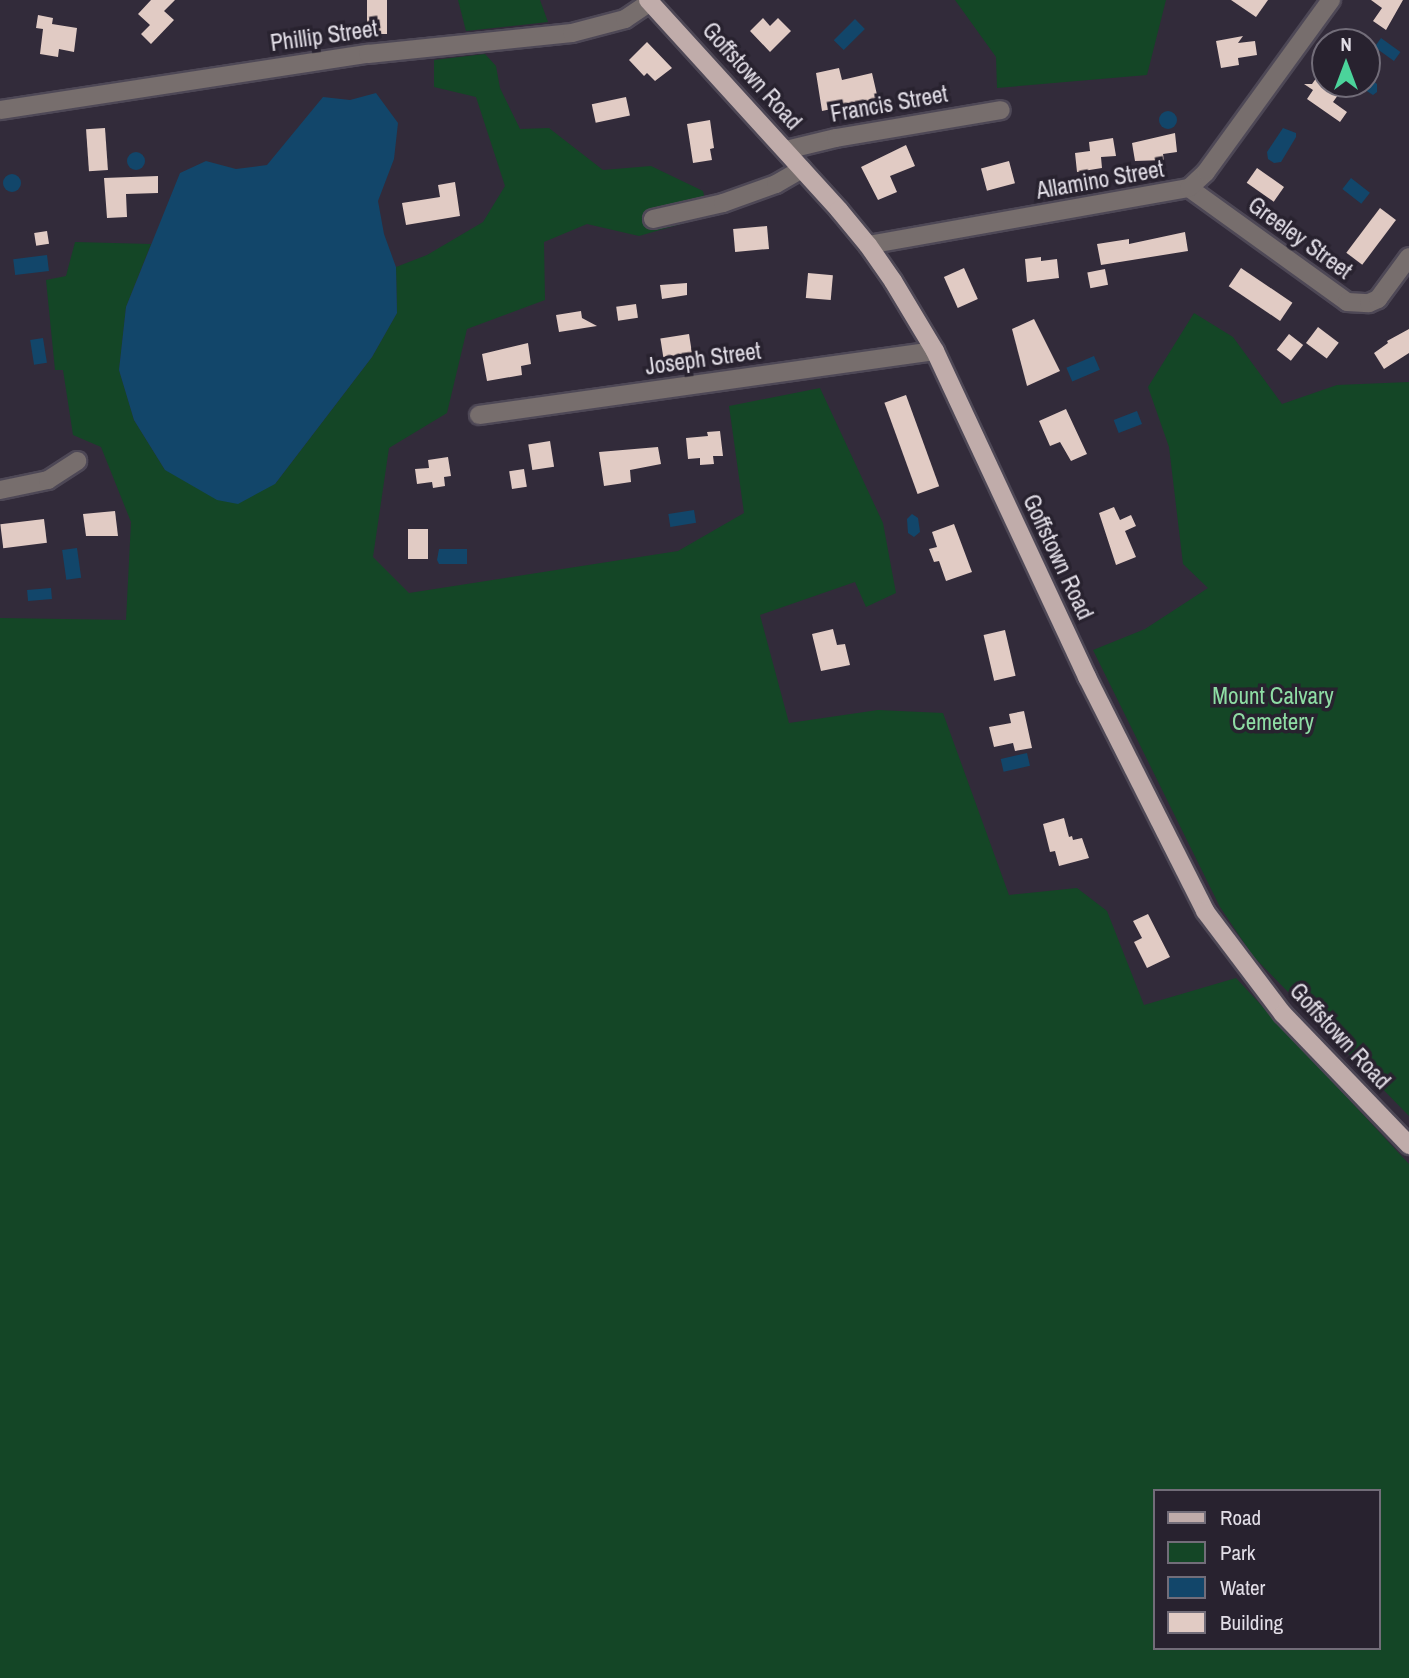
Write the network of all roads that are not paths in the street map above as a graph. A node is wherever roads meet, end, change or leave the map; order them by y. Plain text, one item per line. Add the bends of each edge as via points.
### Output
1 (1331, 0) edge
2 (649, 1) edge
3 (0, 110) edge
4 (1000, 110) dead end
5 (786, 150) junction
6 (802, 169) junction
7 (1189, 188) junction
8 (653, 219) dead end
9 (868, 245) junction
10 (1409, 257) edge
11 (934, 351) junction
12 (479, 415) dead end
13 (77, 461) dead end
14 (0, 490) edge
15 (1409, 1145) edge

1 - 7 street, Allamino Street via 1206,172
2 - 3 street, Phillip Street via 625,19 572,33 368,54
2 - 5 main road, Goffstown Road
4 - 5 street, Francis Street
5 - 6 main road, Goffstown Road
6 - 8 street via 723,203
6 - 9 main road, Goffstown Road
7 - 9 street, Allamino Street
7 - 10 street, Greeley Street via 1347,302 1378,299
9 - 11 main road, Goffstown Road
11 - 12 street, Joseph Street
11 - 15 main road, Goffstown Road via 1070,643 1205,911 1283,1014
13 - 14 street via 48,480

